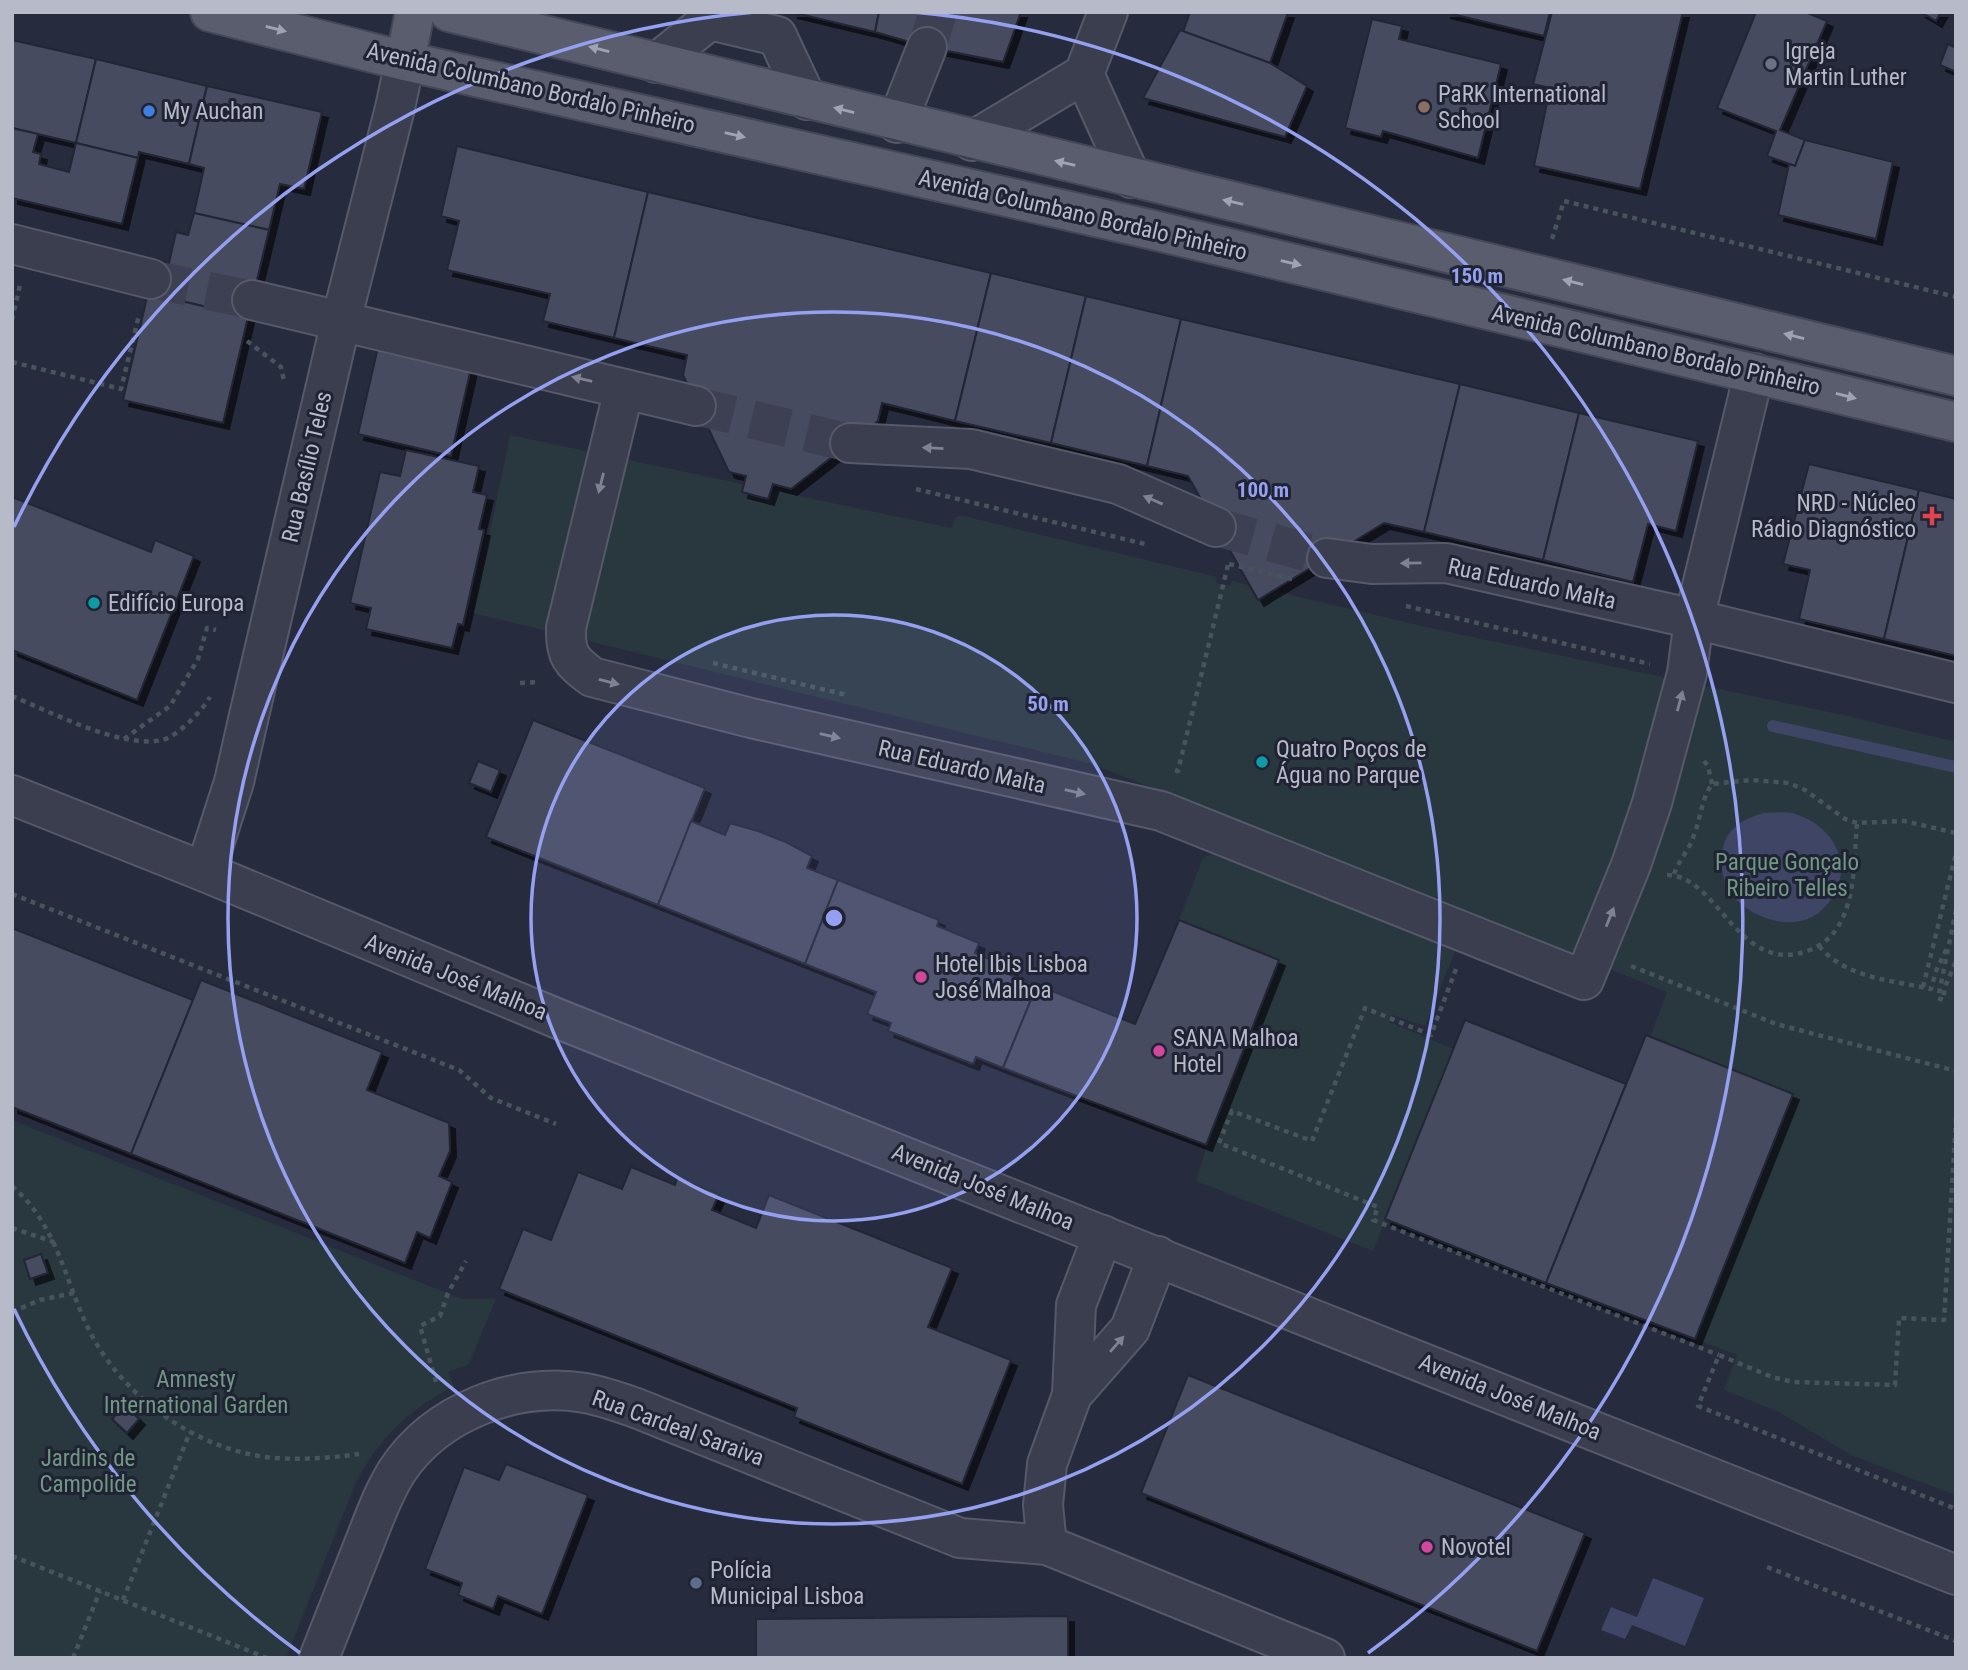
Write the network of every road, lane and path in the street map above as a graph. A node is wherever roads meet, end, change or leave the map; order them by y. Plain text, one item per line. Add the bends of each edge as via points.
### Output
1 (210, 12) edge
2 (415, 12) edge
3 (449, 12) edge
4 (1108, 12) edge
5 (927, 47) tunnel mouth
6 (405, 61) junction
7 (656, 63) junction
8 (1084, 74) junction
9 (807, 100) junction
10 (897, 123) junction
11 (972, 141) junction
12 (1131, 178) junction
13 (1153, 230) junction
14 (12, 244) edge
15 (1542, 275) junction
16 (12, 283) edge
17 (146, 296) joint
18 (1956, 297) edge
19 (252, 300) tunnel mouth
20 (12, 320) edge
21 (341, 321) junction
22 (243, 338) dead end
23 (12, 362) edge
24 (1754, 373) junction
25 (1956, 376) edge
26 (285, 386) dead end
27 (621, 403) junction
28 (696, 406) tunnel mouth
29 (1956, 422) edge
30 (850, 443) tunnel mouth
31 (1216, 527) tunnel mouth
32 (1327, 558) tunnel mouth
33 (1228, 564) dead end
34 (1694, 619) junction
35 (216, 630) dead end
36 (1956, 682) edge
37 (212, 693) dead end
38 (12, 696) edge
39 (124, 740) junction
40 (1167, 769) dead end
41 (12, 795) edge
42 (1857, 823) junction
43 (1956, 833) edge
44 (1956, 853) edge
45 (205, 872) junction
46 (1662, 875) dead end
47 (1673, 875) junction
48 (12, 894) edge
49 (1956, 910) edge
50 (1819, 946) junction
51 (1947, 948) junction
52 (1956, 961) edge
53 (1459, 962) dead end
54 (1667, 982) dead end
55 (1923, 988) junction
56 (1956, 1071) edge
57 (1956, 1118) edge
58 (556, 1124) dead end
59 (12, 1186) edge
60 (12, 1228) edge
61 (1949, 1229) junction
62 (1956, 1229) edge
63 (1103, 1235) junction
64 (55, 1242) junction
65 (1158, 1256) junction
66 (466, 1261) dead end
67 (74, 1293) junction
68 (12, 1312) edge
69 (1719, 1355) junction
70 (435, 1379) dead end
71 (1072, 1395) junction
72 (190, 1432) junction
73 (398, 1470) junction
74 (1956, 1509) edge
75 (1047, 1545) junction
76 (12, 1556) edge
77 (1767, 1567) dead end
78 (1956, 1575) edge
79 (100, 1591) junction
80 (123, 1600) junction
81 (1956, 1641) edge
82 (73, 1658) edge
83 (267, 1658) edge
84 (319, 1658) edge
85 (1325, 1658) edge

1 -> 6 main road, Avenida Columbano Bordalo Pinheiro
2 - 6 main road
7 -> 3 main road, Avenida Columbano Bordalo Pinheiro
4 - 8 street
5 - 10 street
6 -> 13 main road, Avenida Columbano Bordalo Pinheiro
6 - 21 street, Rua Basílio Teles
7 - 9 main road, Avenida Columbano Bordalo Pinheiro
7 - 9 street via 710,20 777,37
8 - 11 street
8 - 12 street
10 -> 9 main road, Avenida Columbano Bordalo Pinheiro
10 - 11 main road, Avenida Columbano Bordalo Pinheiro
12 -> 11 main road, Avenida Columbano Bordalo Pinheiro
12 - 13 main road
15 -> 12 main road, Avenida Columbano Bordalo Pinheiro
13 -> 24 main road, Avenida Columbano Bordalo Pinheiro
14 - 17 street
15 - 18 path via 1564,201
25 -> 15 main road, Avenida Columbano Bordalo Pinheiro
16 - 20 path via 20,285
17 - 23 path via 121,389
19 - 21 street
27 -> 21 street
21 - 45 street, Rua Basílio Teles, bridge via 234,782
22 - 26 path via 281,367
24 -> 29 main road, Avenida Columbano Bordalo Pinheiro
24 - 34 street
27 - 28 street
27 -> 34 street, Rua Eduardo Malta via 566,628 571,661 593,677 764,721 1161,811 1584,980 1652,803 1687,673
31 -> 30 street via 1118,484 971,449
34 -> 32 street, Rua Eduardo Malta via 1446,563 1371,564
33 - 40 path via 1178,771
34 - 36 street, Rua Eduardo Malta
35 - 39 path via 207,628 198,659 170,706
37 - 39 path via 186,724 163,740
38 - 39 path
41 - 45 street, Avenida José Malhoa
42 - 43 path via 1903,821
42 - 47 path via 1833,813 1789,783 1712,784 1693,839
42 - 50 path via 1851,891 1844,915 1829,940
44 - 55 path
45 - 63 street, Avenida José Malhoa via 556,1018
46 - 47 path
47 - 50 path via 1699,889 1754,944 1789,954
48 - 58 path via 459,1070 491,1098
49 - 51 path
50 - 55 path via 1840,966
51 - 52 path via 1938,998 1942,1000
51 - 55 path via 1931,989
53 - 69 path via 1430,1035 1365,1008 1312,1142 1232,1111 1219,1143 1378,1207 1373,1220
54 - 56 path via 1796,1031
57 - 61 path
59 - 64 path
60 - 64 path
61 - 62 path
61 - 69 path via 1944,1320 1899,1318 1895,1385 1793,1382
63 - 65 street, Avenida José Malhoa
63 - 71 street via 1076,1305
64 - 67 path
71 -> 65 street via 1130,1329
65 - 78 street, Avenida José Malhoa
66 - 70 path via 440,1316 420,1326
67 - 68 path
67 - 72 path via 89,1331 131,1388
69 - 74 path via 1698,1406
71 - 75 street via 1047,1464 1043,1505
72 - 73 path via 271,1458 306,1460 363,1454
72 - 80 path
73 - 75 street, Rua Cardeal Saraiva via 416,1447 462,1413 528,1392 583,1392 649,1413 960,1538
73 - 84 street, Rua Cardeal Saraiva
75 - 85 street, Rua Cardeal Saraiva
76 - 79 path
77 - 81 path
79 - 80 path
79 - 82 path
80 - 83 path

